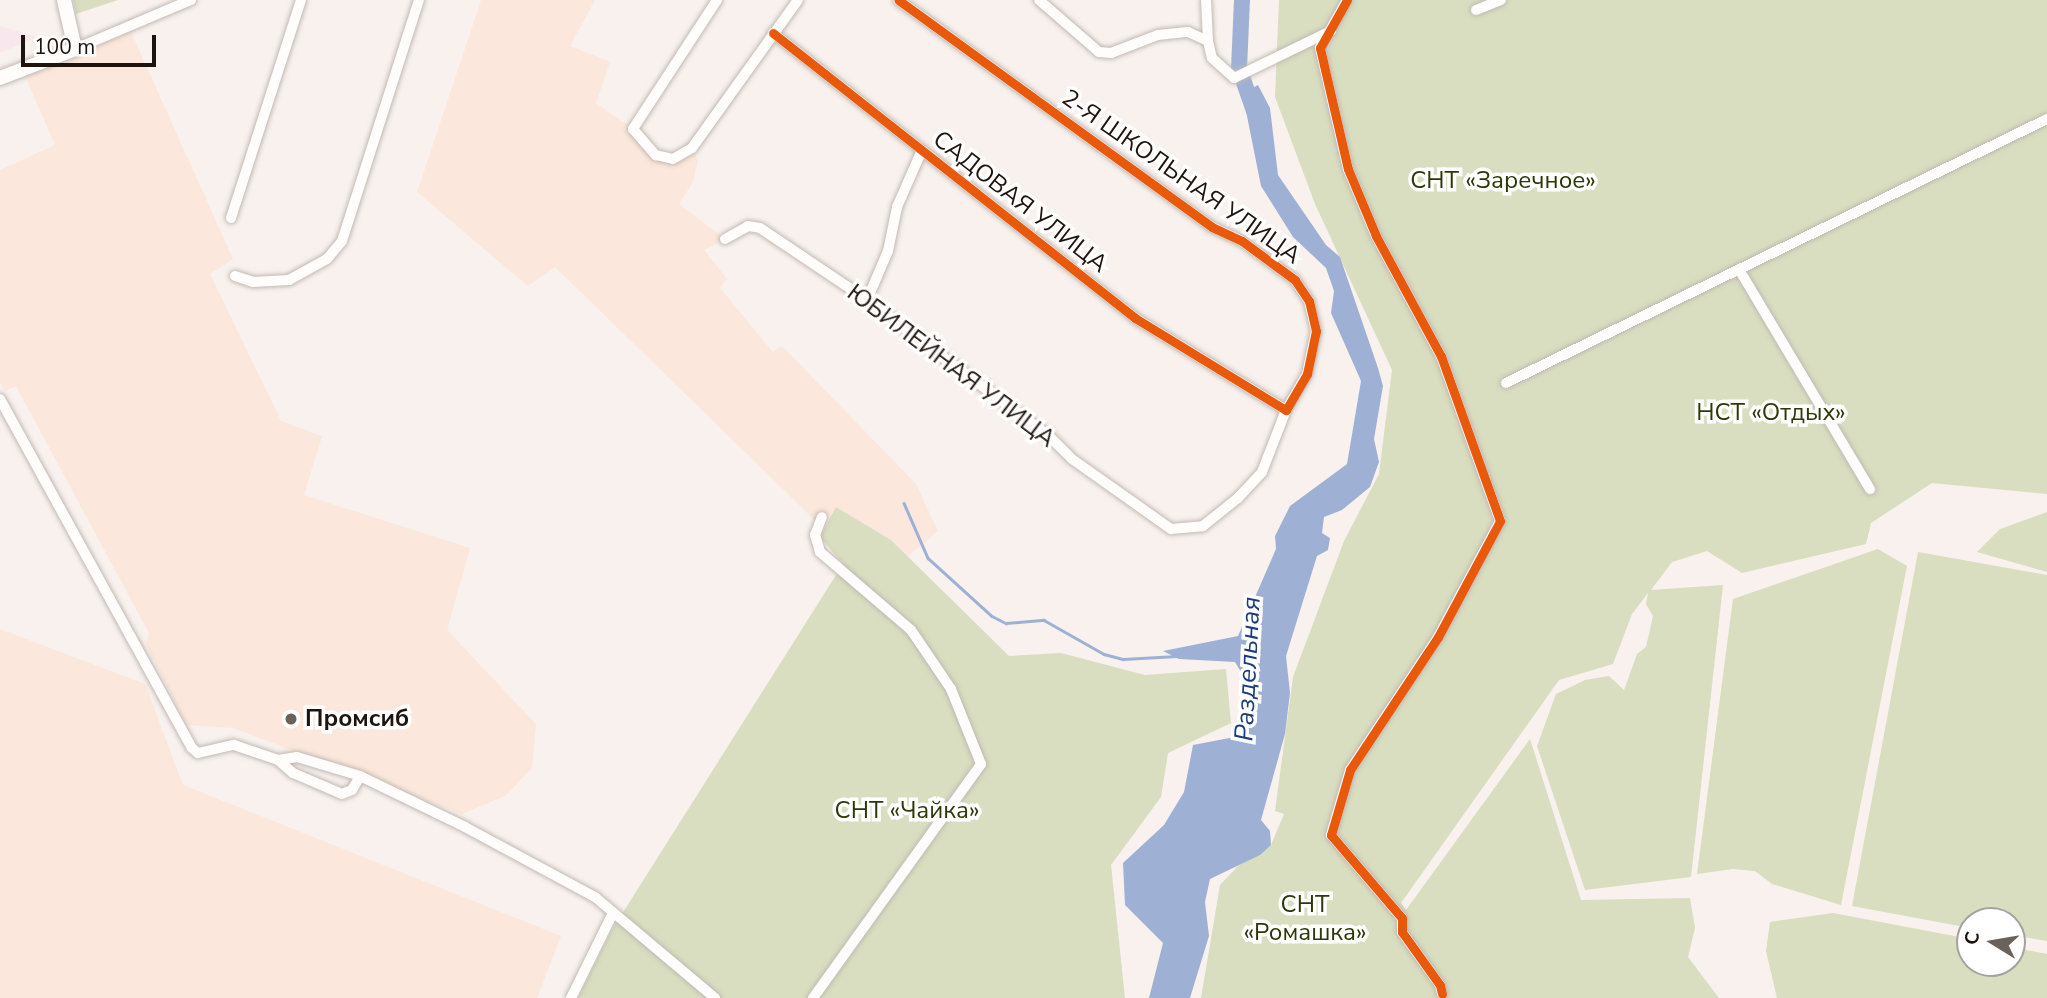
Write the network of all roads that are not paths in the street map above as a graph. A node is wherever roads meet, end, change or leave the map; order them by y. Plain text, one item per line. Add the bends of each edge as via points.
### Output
1 (64, 0) edge
2 (191, 0) edge
3 (301, 0) edge
4 (419, 0) edge
5 (717, 0) edge
6 (798, 0) edge
7 (898, 0) edge
8 (1040, 0) edge
9 (1206, 0) edge
10 (1347, 0) edge
11 (1501, 0) edge
12 (1476, 10) dead end
13 (1331, 31) junction
14 (773, 33) junction
15 (1208, 41) junction
16 (75, 48) junction
17 (0, 78) edge
18 (2047, 119) edge
19 (922, 150) junction
20 (232, 218) dead end
21 (724, 239) dead end
22 (1740, 271) junction
23 (235, 276) dead end
24 (867, 300) junction
25 (1506, 383) dead end
26 (0, 399) edge
27 (1286, 410) junction
28 (1870, 489) dead end
29 (822, 517) dead end
30 (1171, 529) joint
31 (278, 760) junction
32 (360, 776) junction
33 (613, 913) junction
34 (1442, 994) dead end
35 (571, 998) edge
36 (715, 998) edge
37 (813, 998) edge

1 - 16 street
2 - 16 street
3 - 20 street
4 - 23 street via 342,241 327,259 289,280 253,282
5 - 14 street via 633,129 656,155 673,159 692,148
6 - 14 street
7 - 27 street, 2-Я ШКОЛЬНАЯ УЛИЦА via 1212,227 1242,241 1296,280 1309,301 1316,331 1307,374
8 - 15 street via 1099,52 1111,53 1158,35 1188,32
9 - 15 street
10 - 13 street
11 - 12 street
13 - 15 street via 1234,78 1212,58
13 - 34 street via 1320,48 1348,169 1376,236 1441,356 1500,521 1444,627 1356,758 1331,835 1402,918 1402,932
14 - 19 street, САДОВАЯ УЛИЦА
16 - 17 street
18 - 22 street
19 - 24 street via 897,207 888,251
19 - 27 street, САДОВАЯ УЛИЦА via 1135,318
21 - 24 street, ЮБИЛЕЙНАЯ УЛИЦА via 748,226 760,228
22 - 25 street
22 - 28 street
24 - 30 street, ЮБИЛЕЙНАЯ УЛИЦА
26 - 31 street via 192,748 198,753 234,745
27 - 30 street, 2-Я ШКОЛЬНАЯ УЛИЦА via 1262,472 1238,498 1203,526
29 - 37 street via 815,535 820,552 911,630 951,689 981,764
31 - 32 street via 297,757
31 - 32 street via 293,773 342,794 352,790
32 - 33 street via 595,897
33 - 35 street
33 - 36 street

